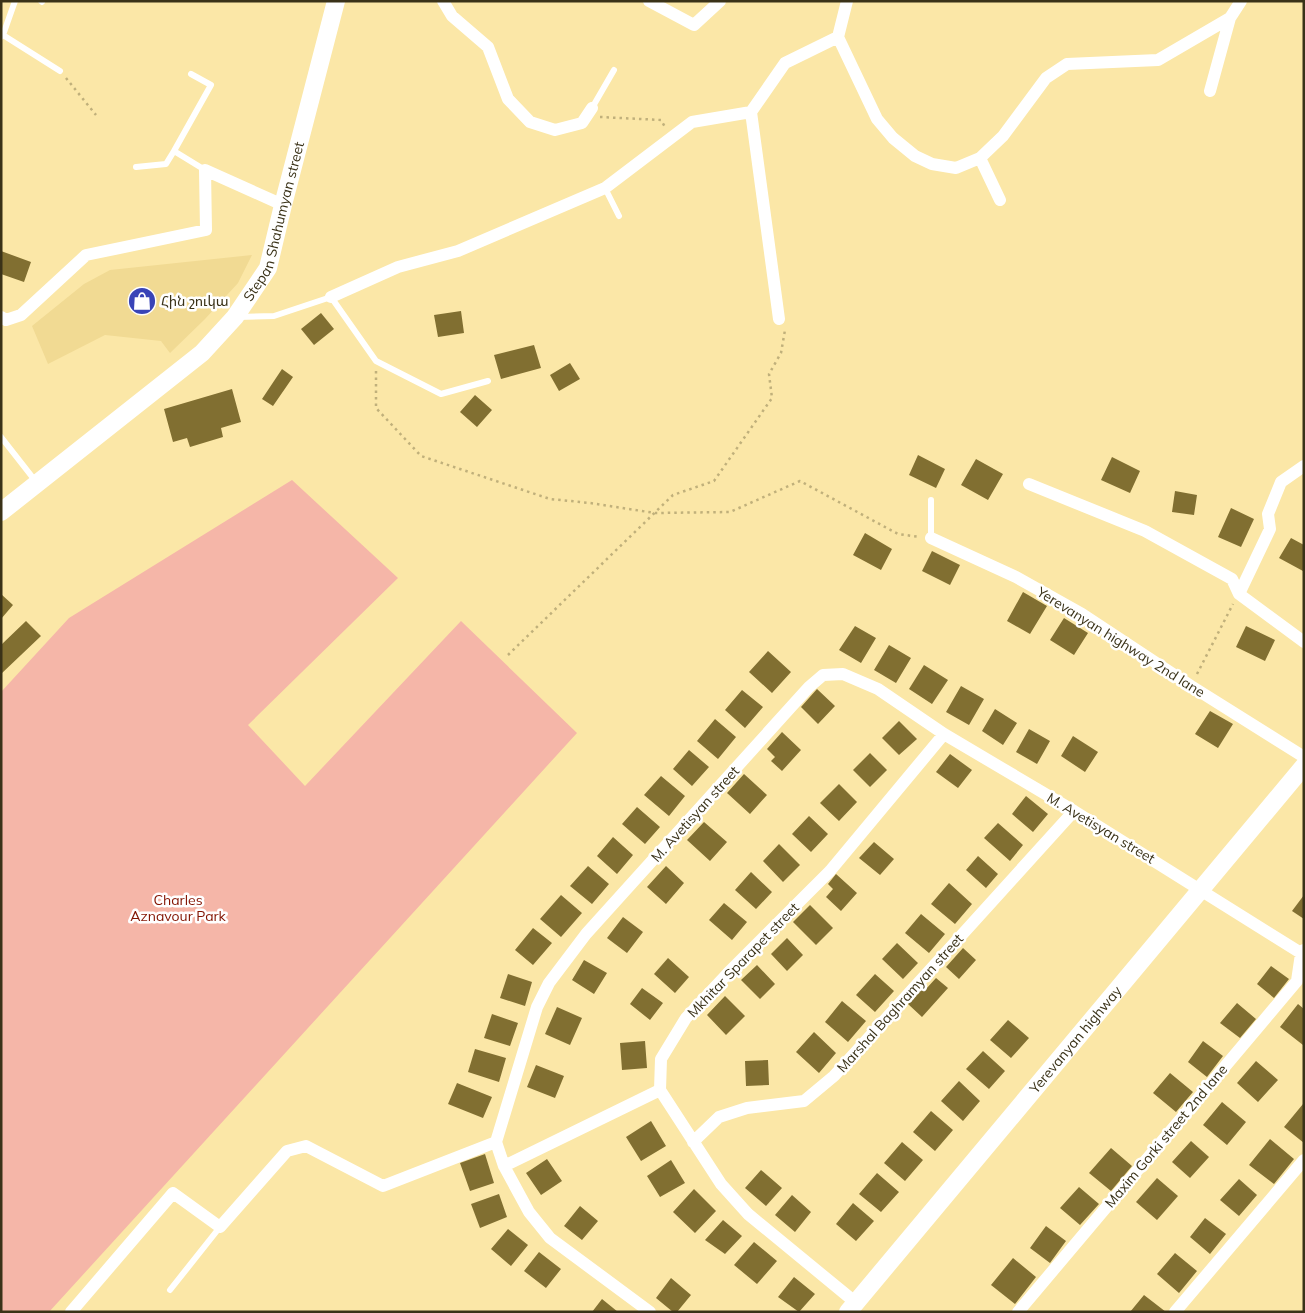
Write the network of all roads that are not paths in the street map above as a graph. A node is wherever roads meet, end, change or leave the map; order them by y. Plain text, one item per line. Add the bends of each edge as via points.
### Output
1 (15, 1) edge
2 (336, 1) edge
3 (443, 1) edge
4 (649, 1) edge
5 (720, 1) edge
6 (847, 1) edge
7 (1241, 1) edge
8 (1230, 18) junction
9 (2, 36) edge
10 (838, 37) junction
11 (614, 70) dead end
12 (60, 71) road end
13 (191, 74) dead end
14 (1210, 91) dead end
15 (589, 112) joint
16 (751, 112) junction
17 (174, 151) junction
18 (980, 158) junction
19 (136, 167) dead end
20 (205, 170) junction
21 (605, 188) junction
22 (1000, 200) dead end
23 (282, 205) junction
24 (619, 216) dead end
25 (331, 297) junction
26 (1, 317) edge
27 (235, 317) junction
28 (779, 319) road end
29 (488, 380) dead end
30 (1, 437) edge
31 (1304, 466) edge
32 (37, 484) junction
33 (1029, 484) dead end
34 (931, 500) dead end
35 (1, 512) edge
36 (931, 538) joint
37 (1239, 594) junction
38 (1304, 642) edge
39 (944, 734) junction
40 (1304, 756) edge
41 (1304, 766) edge
42 (1074, 811) junction
43 (1200, 889) junction
44 (1303, 953) edge
45 (660, 1090) junction
46 (496, 1142) junction
47 (693, 1142) junction
48 (1304, 1160) edge
49 (504, 1166) junction
50 (220, 1227) junction
51 (170, 1290) dead end
52 (852, 1307) edge
53 (71, 1312) edge
54 (650, 1312) edge
55 (1018, 1312) edge
56 (1175, 1312) edge

1 - 9 lane
2 - 23 street, Stepan Shahumyan street
3 - 15 street via 452,16 488,47 508,99 530,122 555,130 582,122
4 - 5 street via 694,25
6 - 10 street
7 - 8 street
8 - 14 street
8 - 18 street via 1158,60 1067,64 1046,78 1002,136
9 - 12 lane
10 - 16 street via 785,63
10 - 18 street via 877,119 914,156 932,164 956,168
11 - 15 lane
13 - 17 lane via 212,85
16 - 21 street via 692,122
16 - 28 street
17 - 19 lane via 166,164
17 - 20 lane
18 - 22 street
20 - 23 street
20 - 26 street via 206,230 86,255 21,315 6,320
21 - 24 lane
21 - 25 street via 458,251 398,267
23 - 27 street, Stepan Shahumyan street via 268,268
25 - 27 lane via 274,316
25 - 29 lane via 376,360 441,394
27 - 32 street, Stepan Shahumyan street via 202,353
30 - 32 lane
31 - 37 street via 1281,482 1268,514 1270,529
32 - 35 street, Stepan Shahumyan street
33 - 37 street via 1145,531 1232,579
34 - 36 lane
36 - 40 street, Yerevanyan highway 2nd lane via 1016,577 1082,614
37 - 38 street
39 - 42 street, M. Avetisyan street
39 - 45 street, Mkhitar Sparapet street via 830,871 686,1018 661,1058
39 - 46 street, M. Avetisyan street via 878,689 843,674 823,675 816,681 586,934 549,983 537,1007
41 - 43 street, Yerevanyan highway
42 - 43 street, M. Avetisyan street
42 - 47 street, Marshal Baghramyan street via 834,1076 804,1101 746,1108 719,1118
43 - 44 street, M. Avetisyan street
43 - 52 street, Yerevanyan highway
44 - 55 street, Maxim Gorki street 2nd lane via 1297,980
45 - 47 street
45 - 49 street
46 - 49 street
46 - 50 street via 383,1186 306,1146 287,1151
47 - 52 street via 721,1184 748,1214
48 - 56 street
49 - 54 street via 529,1212 550,1238
50 - 51 lane
50 - 53 street via 173,1193

